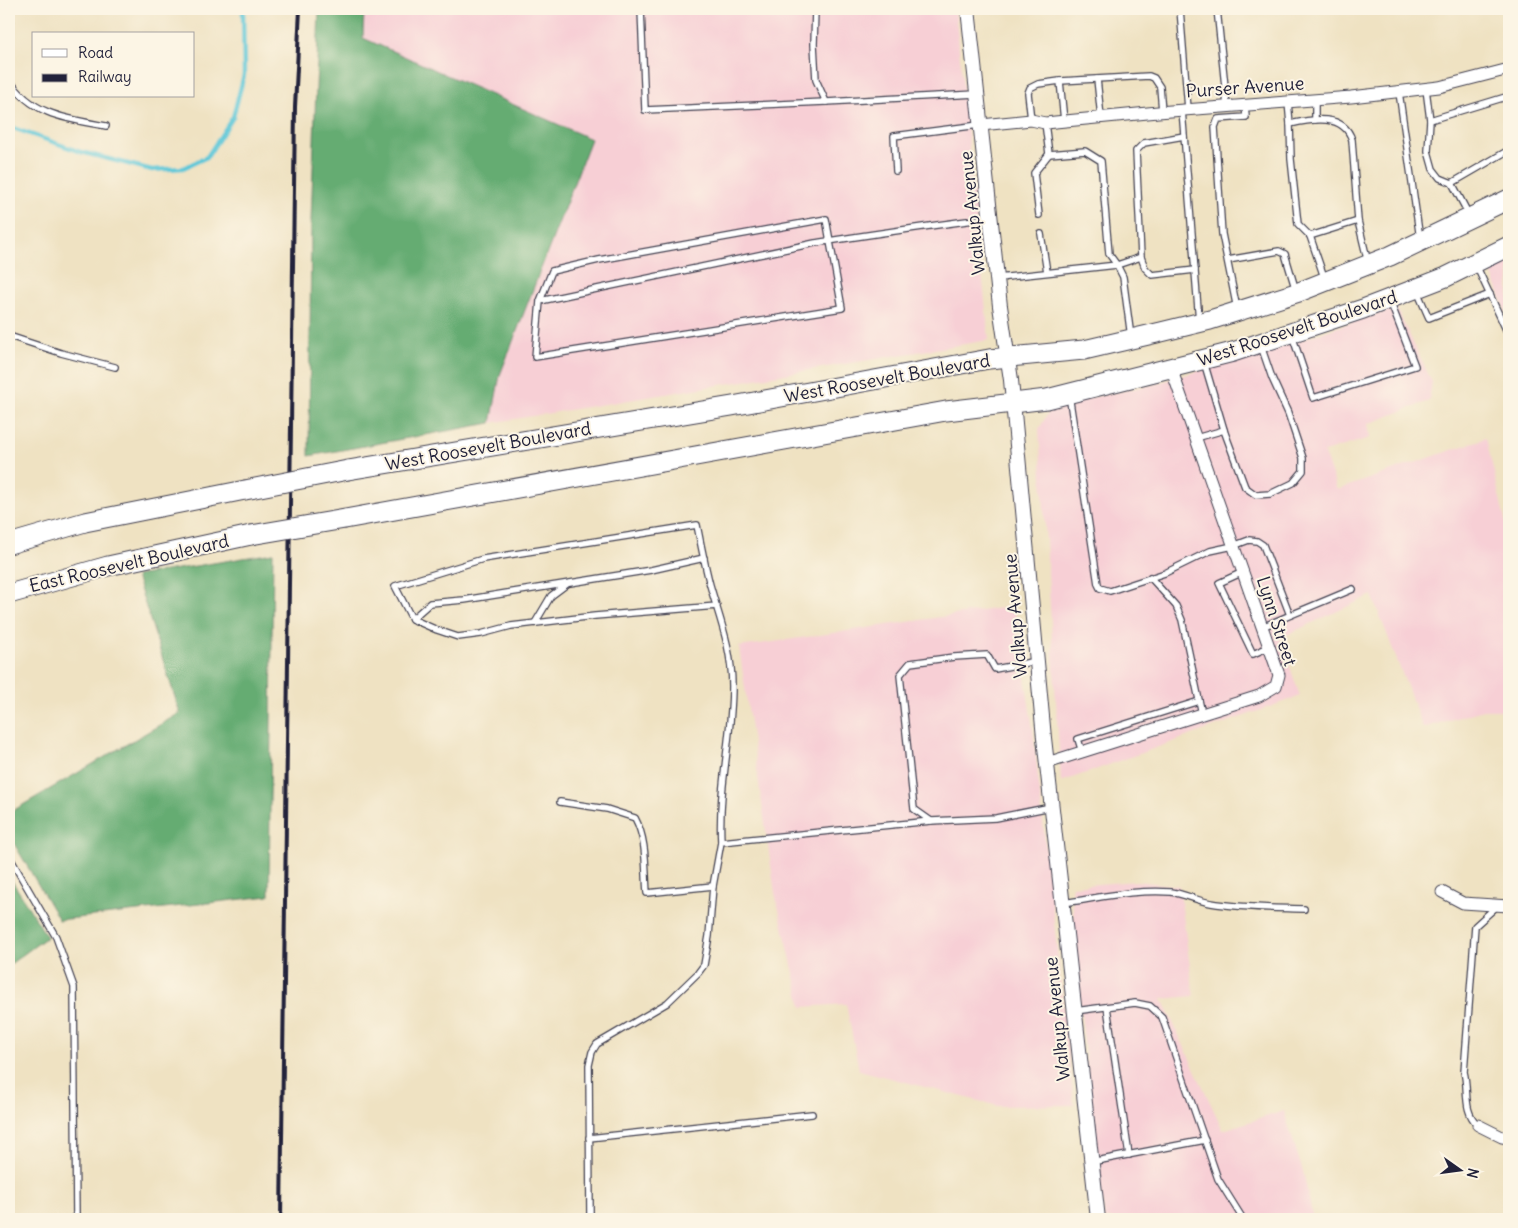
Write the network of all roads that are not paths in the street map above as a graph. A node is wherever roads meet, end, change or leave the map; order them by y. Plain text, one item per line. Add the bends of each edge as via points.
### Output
1 (11, 9) edge
2 (641, 9) edge
3 (814, 9) edge
4 (968, 9) edge
5 (1180, 9) edge
6 (1218, 9) edge
7 (9, 37) edge
8 (1509, 69) edge
9 (9, 79) edge
10 (1097, 79) junction
11 (1060, 81) junction
12 (1426, 89) junction
13 (1399, 92) junction
14 (978, 94) junction
15 (1509, 96) edge
16 (1315, 100) junction
17 (826, 102) junction
18 (1288, 102) junction
19 (1245, 105) junction
20 (1227, 106) junction
21 (1185, 109) junction
22 (1162, 111) junction
23 (1101, 117) junction
24 (1031, 120) junction
25 (1315, 120) junction
26 (1430, 120) junction
27 (1064, 121) junction
28 (1045, 123) junction
29 (1290, 124) junction
30 (981, 125) junction
31 (106, 126) dead end
32 (1184, 136) junction
33 (1509, 150) edge
34 (1049, 154) junction
35 (896, 171) dead end
36 (1452, 182) junction
37 (1509, 199) edge
38 (1039, 215) dead end
39 (1470, 217) junction
40 (991, 218) junction
41 (1358, 221) junction
42 (1041, 234) dead end
43 (1310, 236) junction
44 (830, 241) junction
45 (1420, 241) junction
46 (1509, 246) edge
47 (1141, 257) junction
48 (1228, 260) junction
49 (1475, 263) junction
50 (1117, 265) junction
51 (1368, 265) junction
52 (1195, 270) junction
53 (1047, 272) junction
54 (997, 278) junction
55 (1326, 281) junction
56 (1416, 289) junction
57 (1296, 293) junction
58 (1490, 294) junction
59 (1389, 300) junction
60 (540, 301) junction
61 (1238, 311) junction
62 (1199, 323) junction
63 (1291, 333) junction
64 (9, 336) edge
65 (1509, 336) edge
66 (1132, 339) junction
67 (1260, 344) junction
68 (1008, 358) junction
69 (1203, 360) junction
70 (115, 367) dead end
71 (1171, 368) junction
72 (1069, 394) junction
73 (1014, 403) junction
74 (1224, 430) junction
75 (1196, 438) junction
76 (251, 535) joint
77 (9, 544) edge
78 (1233, 546) junction
79 (704, 558) junction
80 (1242, 572) junction
81 (1150, 577) junction
82 (569, 583) junction
83 (1353, 589) dead end
84 (9, 594) edge
85 (716, 606) junction
86 (1290, 615) junction
87 (412, 619) junction
88 (535, 623) junction
89 (1262, 627) junction
90 (1269, 646) junction
91 (1037, 661) junction
92 (1199, 701) junction
93 (1202, 714) junction
94 (1082, 752) junction
95 (1047, 763) junction
96 (560, 802) dead end
97 (1052, 806) junction
98 (931, 821) junction
99 (721, 842) junction
100 (9, 856) edge
101 (714, 886) junction
102 (1442, 892) dead end
103 (1064, 904) junction
104 (1503, 906) edge
105 (1304, 909) dead end
106 (1107, 1007) junction
107 (1075, 1011) junction
108 (812, 1114) dead end
109 (1478, 1125) joint
110 (589, 1138) junction
111 (1509, 1138) edge
112 (1205, 1140) junction
113 (1128, 1155) junction
114 (1091, 1162) junction
115 (76, 1219) edge
116 (590, 1219) edge
117 (1098, 1219) edge
118 (1243, 1219) edge

1 - 7 lane
2 - 17 lane via 645,110
3 - 17 lane via 816,80
4 - 14 street, Walkup Avenue
5 - 21 lane
6 - 20 lane
8 - 12 street, Purser Avenue
9 - 31 lane via 16,91 35,106 59,117
10 - 11 lane
10 - 22 lane via 1154,78 1160,87
10 - 23 lane
11 - 24 lane via 1030,88
11 - 27 lane
12 - 13 street, Purser Avenue
12 - 26 lane
13 - 16 street, Purser Avenue
13 - 45 lane
14 - 17 lane
14 - 30 street, Walkup Avenue
15 - 26 lane
16 - 18 street, Purser Avenue
16 - 25 lane
18 - 19 street, Purser Avenue
18 - 29 lane
19 - 20 street, Purser Avenue
19 - 48 lane via 1246,117 1218,119 1215,127 1222,234
20 - 21 street, Purser Avenue
21 - 22 street, Purser Avenue
21 - 32 lane
22 - 23 street, Purser Avenue
23 - 27 street, Purser Avenue
24 - 28 street, Purser Avenue
24 - 30 street, Purser Avenue
25 - 29 lane
25 - 41 lane via 1340,123 1349,130
26 - 36 lane via 1428,151 1433,169 1440,178
27 - 28 street, Purser Avenue
28 - 34 lane
29 - 43 lane via 1298,224
30 - 35 lane via 894,136
30 - 40 street, Walkup Avenue
32 - 47 lane via 1144,143 1136,151
32 - 52 lane
33 - 36 lane
34 - 38 lane via 1034,173
34 - 50 lane via 1085,151 1101,162 1109,254
36 - 39 lane
37 - 39 highway, West Roosevelt Boulevard
39 - 45 highway, West Roosevelt Boulevard
40 - 44 lane
40 - 54 street, Walkup Avenue
41 - 43 lane
41 - 51 lane
42 - 53 lane
43 - 55 lane
44 - 60 lane
44 - 60 lane via 826,220 599,260 552,271
44 - 60 lane via 842,308 535,357
45 - 51 highway, West Roosevelt Boulevard
46 - 49 highway, West Roosevelt Boulevard
47 - 50 lane
47 - 52 lane via 1152,275
48 - 57 lane via 1278,251 1285,254
48 - 61 lane
49 - 56 highway, West Roosevelt Boulevard
49 - 58 lane
50 - 53 lane
50 - 66 lane via 1123,277
51 - 55 highway, West Roosevelt Boulevard
52 - 62 lane
53 - 54 lane
54 - 68 street, Walkup Avenue
55 - 57 highway, West Roosevelt Boulevard
56 - 58 lane via 1429,318
56 - 59 highway, West Roosevelt Boulevard
57 - 61 highway, West Roosevelt Boulevard
58 - 65 lane
59 - 63 highway, West Roosevelt Boulevard
59 - 63 lane via 1416,366 1313,398
61 - 62 highway, West Roosevelt Boulevard
62 - 66 highway, West Roosevelt Boulevard
63 - 67 highway, West Roosevelt Boulevard
64 - 70 lane
66 - 68 highway, West Roosevelt Boulevard via 1084,350
67 - 69 highway, West Roosevelt Boulevard
67 - 74 lane via 1288,413 1303,458 1303,471 1293,483 1270,494 1256,494 1245,487
68 - 73 street, Walkup Avenue
68 - 77 highway, West Roosevelt Boulevard, bridge via 348,470 85,522
69 - 71 highway, West Roosevelt Boulevard
69 - 74 lane
71 - 72 highway, West Roosevelt Boulevard
71 - 75 street, Lynn Street
72 - 73 highway, West Roosevelt Boulevard
72 - 81 lane via 1098,584 1110,591
73 - 76 highway, West Roosevelt Boulevard, bridge via 946,411
73 - 91 street, Walkup Avenue
74 - 75 lane
75 - 78 street, Lynn Street
76 - 84 highway, East Roosevelt Boulevard via 108,566
78 - 80 street, Lynn Street
78 - 81 lane via 1210,551
78 - 86 lane via 1249,540 1264,545
79 - 82 lane
79 - 85 lane
79 - 87 lane via 697,525 482,559 395,586
80 - 89 street, Lynn Street
80 - 90 lane via 1219,582 1254,654
81 - 92 lane via 1176,606 1182,620
82 - 87 lane via 464,600 430,602
82 - 88 lane via 551,596
83 - 86 lane
85 - 88 lane
85 - 99 lane via 730,652 732,686 720,816
86 - 89 lane
87 - 88 lane via 458,637
89 - 90 street, Lynn Street
90 - 93 street, Lynn Street via 1279,675 1276,686 1259,696
91 - 95 street, Walkup Avenue
91 - 98 lane via 995,669 987,655 954,657 910,663 900,675 914,808
92 - 93 lane
92 - 94 lane via 1078,739
93 - 94 street, Lynn Street
94 - 95 street, Lynn Street
95 - 97 street, Walkup Avenue
96 - 101 lane via 607,809 635,818 644,846 647,893
97 - 98 lane via 996,818
97 - 103 street, Walkup Avenue
98 - 99 lane
99 - 101 lane
100 - 115 lane via 56,937 74,987
101 - 110 lane via 704,965 667,1003 597,1044 592,1052 589,1065
102 - 104 street via 1463,903
103 - 105 lane via 1142,892 1172,892 1208,903
103 - 107 street, Walkup Avenue
104 - 109 lane via 1475,926 1464,1072 1468,1110
106 - 107 lane
106 - 112 lane via 1136,1003 1150,1006 1162,1017
106 - 113 lane
107 - 114 street, Walkup Avenue
108 - 110 lane
109 - 111 street
110 - 116 lane
112 - 113 lane
112 - 118 lane via 1218,1179
113 - 114 lane
114 - 117 street, Walkup Avenue

